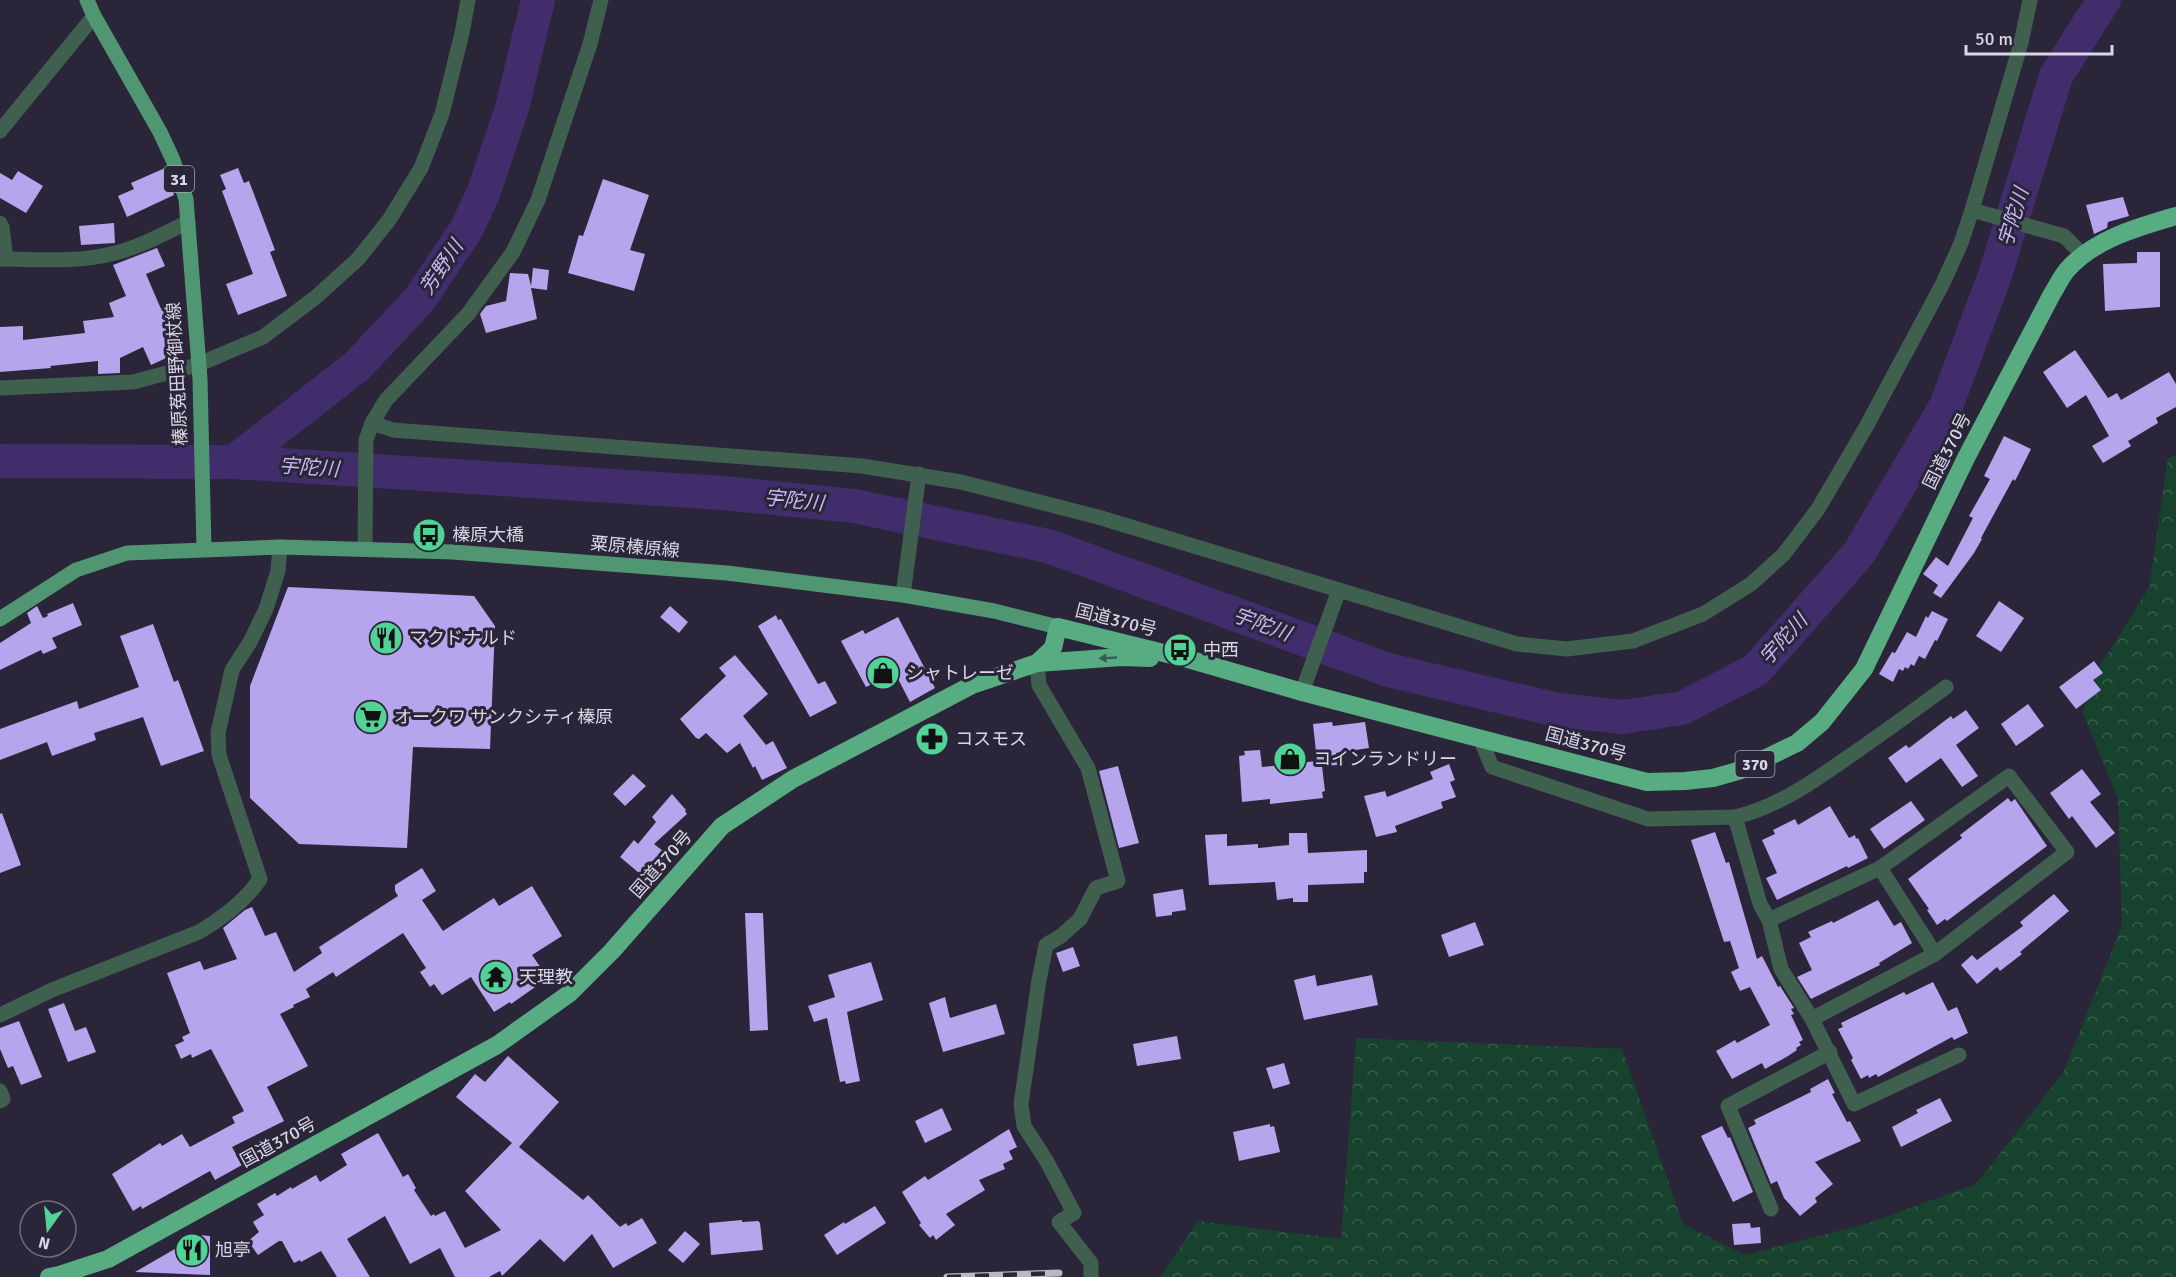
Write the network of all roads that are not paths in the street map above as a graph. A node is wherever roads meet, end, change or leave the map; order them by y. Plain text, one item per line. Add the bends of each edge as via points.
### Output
1 (87, 0) edge
2 (468, 0) edge
3 (601, 0) edge
4 (2030, 0) edge
5 (94, 16) junction
6 (0, 131) edge
7 (1975, 211) junction
8 (2176, 216) edge
9 (188, 222) junction
10 (0, 223) edge
11 (2082, 255) junction
12 (3, 259) edge
13 (198, 372) junction
14 (0, 388) edge
15 (372, 423) junction
16 (918, 478) junction
17 (280, 547) junction
18 (204, 549) junction
19 (365, 549) junction
20 (1338, 593) junction
21 (903, 595) junction
22 (0, 619) edge
23 (1059, 627) junction
24 (1188, 659) junction
25 (1037, 663) junction
26 (1305, 685) junction
27 (1946, 687) dead end
28 (1480, 738) junction
29 (1735, 817) junction
30 (1880, 868) junction
31 (1769, 920) junction
32 (1935, 954) junction
33 (0, 1015) edge
34 (1812, 1019) junction
35 (1830, 1052) junction
36 (1959, 1055) dead end
37 (0, 1092) edge
38 (0, 1101) edge
39 (1772, 1209) dead end
40 (49, 1277) edge
41 (1091, 1277) edge

1 - 5 main road, 榛原菟田野御杖線 / 31
2 - 13 street via 442,114 421,168 389,220 358,259 316,297 263,337
3 - 15 street via 538,200 513,252 468,314 386,400
4 - 7 street
5 - 6 street
5 - 9 main road, 榛原菟田野御杖線 / 31 via 173,160 186,200
7 - 11 street via 2064,236
7 - 20 street via 1943,284 1818,509 1784,554 1751,584 1703,615 1633,641 1567,649 1517,644
8 - 11 highway, 国道370号 / 370 via 2142,226
9 - 12 street via 112,254 80,259
9 - 13 main road, 榛原菟田野御杖線 / 31
10 - 12 street
11 - 28 highway, 国道370号 / 370 via 2052,294 1966,458 1864,669 1822,722 1797,743 1742,770 1713,778 1647,782
13 - 14 street via 133,382
13 - 18 main road, 榛原菟田野御杖線 / 31
15 - 16 street via 393,430 862,466
15 - 19 street via 366,440
16 - 20 street via 961,482 1098,517
16 - 21 street
17 - 18 main road, 粟原榛原線
17 - 19 main road, 粟原榛原線
17 - 33 street via 278,571 266,609 232,670 218,733 219,755 260,879 254,889 199,932 52,990
18 - 22 main road via 127,554 76,570
19 - 21 main road, 粟原榛原線 via 715,572
20 - 26 street
21 - 23 main road, 粟原榛原線
23 - 24 highway, 国道370号 / 370
23 - 25 highway, 国道370号 via 1053,648
24 -> 25 highway via 1122,657
24 - 26 highway, 国道370号 / 370
25 - 40 highway, 国道370号 via 972,685 792,779 722,826 570,993 497,1045 108,1259
25 - 41 street via 1039,685 1088,768 1119,880 1096,888 1080,919 1046,945 1021,1104 1024,1126 1074,1214 1059,1221 1091,1263
26 - 28 highway, 国道370号 / 370
27 - 29 street via 1811,783 1756,813
28 - 29 street via 1492,767 1648,819
29 - 31 street via 1760,904
30 - 31 street
30 - 32 street
30 - 32 street via 2009,776 2067,852
31 - 34 street via 1781,969
32 - 34 street
34 - 35 street
35 - 36 street via 1854,1104
35 - 39 street via 1728,1106
37 - 38 street

